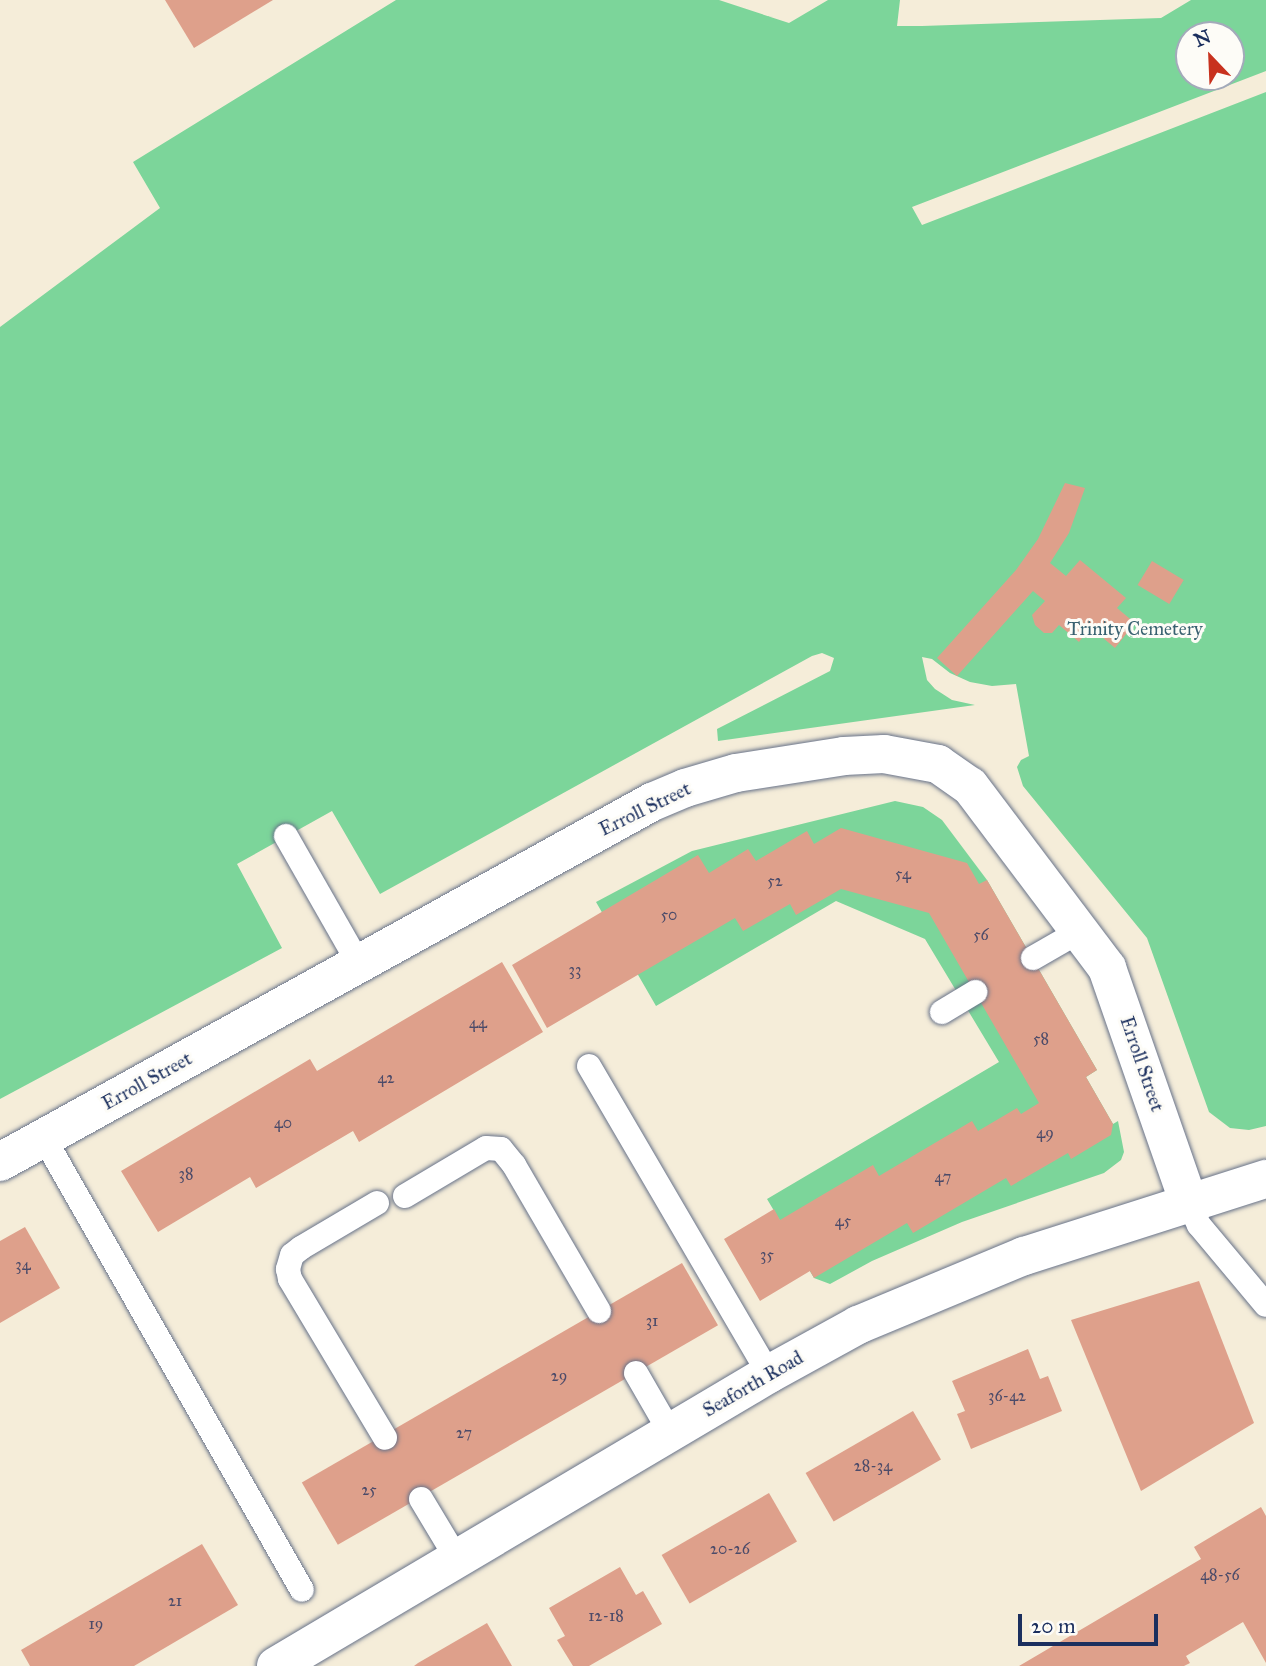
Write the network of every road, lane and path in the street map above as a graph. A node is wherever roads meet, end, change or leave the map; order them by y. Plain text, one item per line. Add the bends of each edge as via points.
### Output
1 (286, 836) dead end
2 (1080, 931) junction
3 (1033, 958) dead end
4 (359, 964) junction
5 (975, 992) dead end
6 (942, 1012) dead end
7 (589, 1066) dead end
8 (44, 1138) junction
9 (0, 1162) edge
10 (1266, 1179) edge
11 (405, 1196) dead end
12 (377, 1203) dead end
13 (1189, 1203) junction
14 (1266, 1305) edge
15 (600, 1311) dead end
16 (636, 1373) dead end
17 (769, 1374) junction
18 (670, 1432) junction
19 (385, 1438) dead end
20 (421, 1499) dead end
21 (457, 1559) junction
22 (302, 1590) dead end
23 (275, 1666) edge

1 - 4 lane
2 - 3 lane
2 - 4 street, Erroll Street via 970,786 956,775 915,758 844,755 685,788 614,822
2 - 13 street, Erroll Street via 1115,985
4 - 8 street, Erroll Street
5 - 6 lane
7 - 17 lane
8 - 9 street, Erroll Street
8 - 22 lane
10 - 13 street, Seaforth Road
11 - 15 lane via 485,1148 501,1149
12 - 19 lane via 301,1248 292,1255 288,1269
13 - 14 lane via 1199,1224
13 - 17 street, Seaforth Road via 985,1270 858,1325
16 - 18 lane
17 - 18 street, Seaforth Road
18 - 21 street, Seaforth Road
20 - 21 lane
21 - 23 street, Seaforth Road

